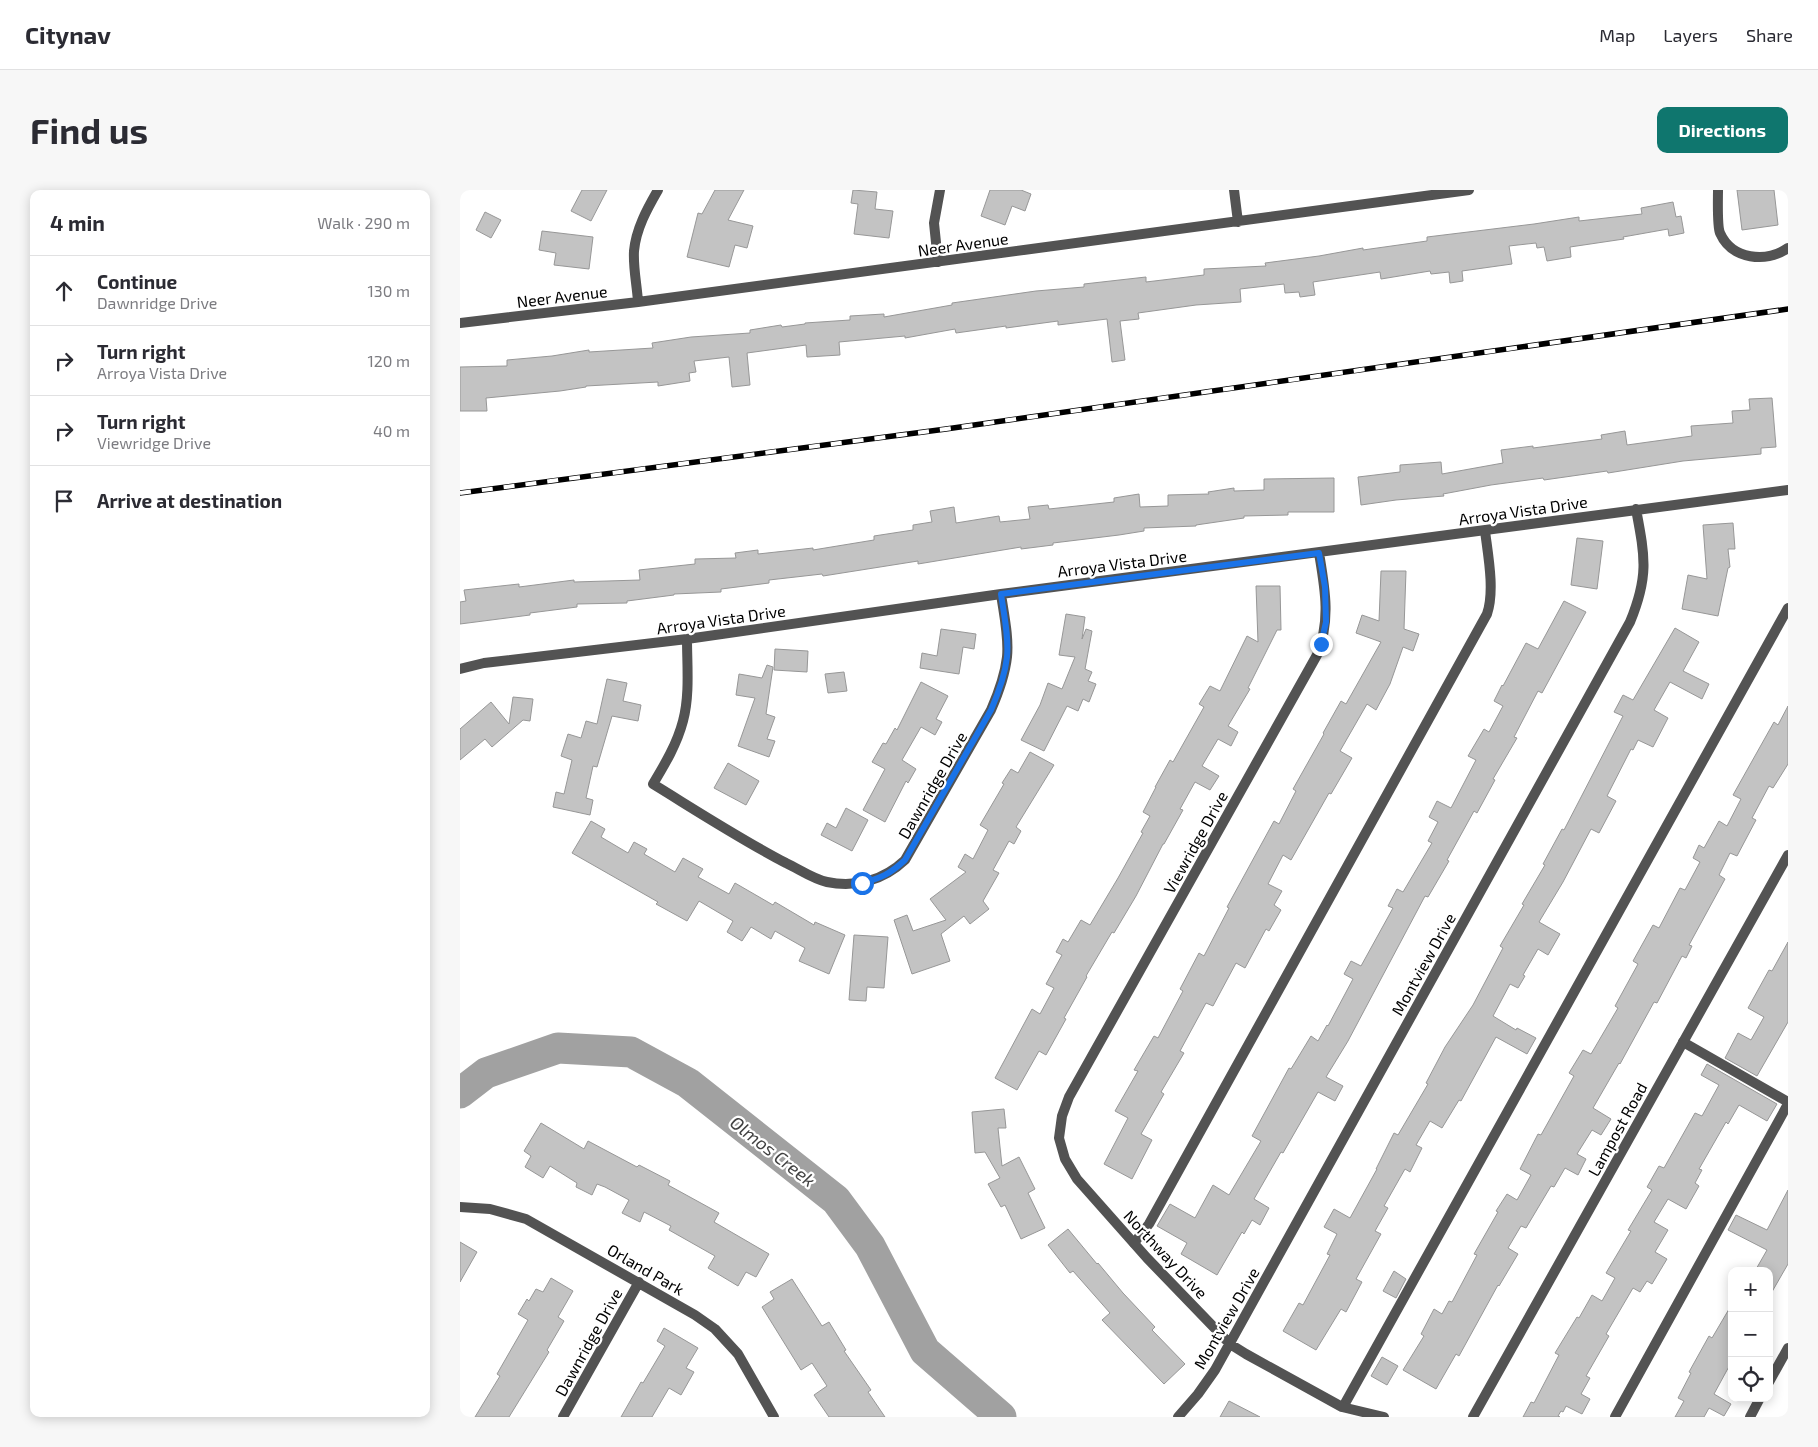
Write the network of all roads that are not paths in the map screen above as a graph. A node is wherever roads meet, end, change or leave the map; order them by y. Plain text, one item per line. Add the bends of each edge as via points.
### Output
1 (658, 190) edge
2 (940, 190) edge
3 (1234, 190) edge
4 (1469, 190) edge
5 (1718, 190) edge
6 (1238, 222) junction
7 (1788, 248) edge
8 (938, 262) junction
9 (638, 302) junction
10 (460, 323) edge
11 (1788, 490) edge
12 (1636, 509) junction
13 (1485, 531) junction
14 (1319, 553) junction
15 (1001, 594) junction
16 (1788, 608) edge
17 (687, 639) junction
18 (460, 668) edge
19 (1788, 855) edge
20 (1683, 1042) junction
21 (1788, 1103) edge
22 (1059, 1138) joint
23 (460, 1207) edge
24 (1134, 1243) junction
25 (639, 1282) junction
26 (1230, 1344) junction
27 (1788, 1348) edge
28 (1773, 1375) edge
29 (1758, 1402) edge
30 (1343, 1407) junction
31 (563, 1417) edge
32 (774, 1417) edge
33 (1178, 1417) edge
34 (1384, 1417) edge
35 (1473, 1417) edge
36 (1615, 1417) edge
37 (1750, 1417) edge

1 - 9 street via 637,235 634,252
2 - 8 street via 934,223
3 - 6 street
4 - 6 street, Neer Avenue
5 - 7 street via 1720,232 1734,249 1759,258 1780,254
6 - 8 street, Neer Avenue
8 - 9 street, Neer Avenue
9 - 10 street, Neer Avenue
11 - 12 street, Arroya Vista Drive
12 - 13 street, Arroya Vista Drive
12 - 26 street, Montview Drive via 1644,550 1644,575 1640,600 1630,622
13 - 14 street, Arroya Vista Drive
13 - 24 street via 1490,592 1487,614 1149,1224
14 - 15 street, Arroya Vista Drive
14 - 22 street, Viewridge Drive via 1325,587 1326,622 1317,655 1068,1097
15 - 17 street, Arroya Vista Drive
15 - 17 street, Dawnridge Drive via 1007,658 991,710 905,860 882,878 862,883 826,882 756,847 653,784 675,746 684,719
16 - 30 street
17 - 18 street, Arroya Vista Drive
19 - 20 street, Lampost Road
20 - 21 street
20 - 35 street, Lampost Road
21 - 36 street
22 - 24 street, Northway Drive via 1065,1159 1077,1179
23 - 25 street, Orland Park via 490,1209 526,1219
24 - 26 street, Northway Drive
25 - 31 street, Dawnridge Drive
25 - 32 street, Orland Park via 715,1329 738,1354
26 - 30 street, Northway Drive
26 - 33 street, Montview Drive via 1198,1394
27 - 28 street
29 - 37 street
30 - 34 street, Northway Drive

